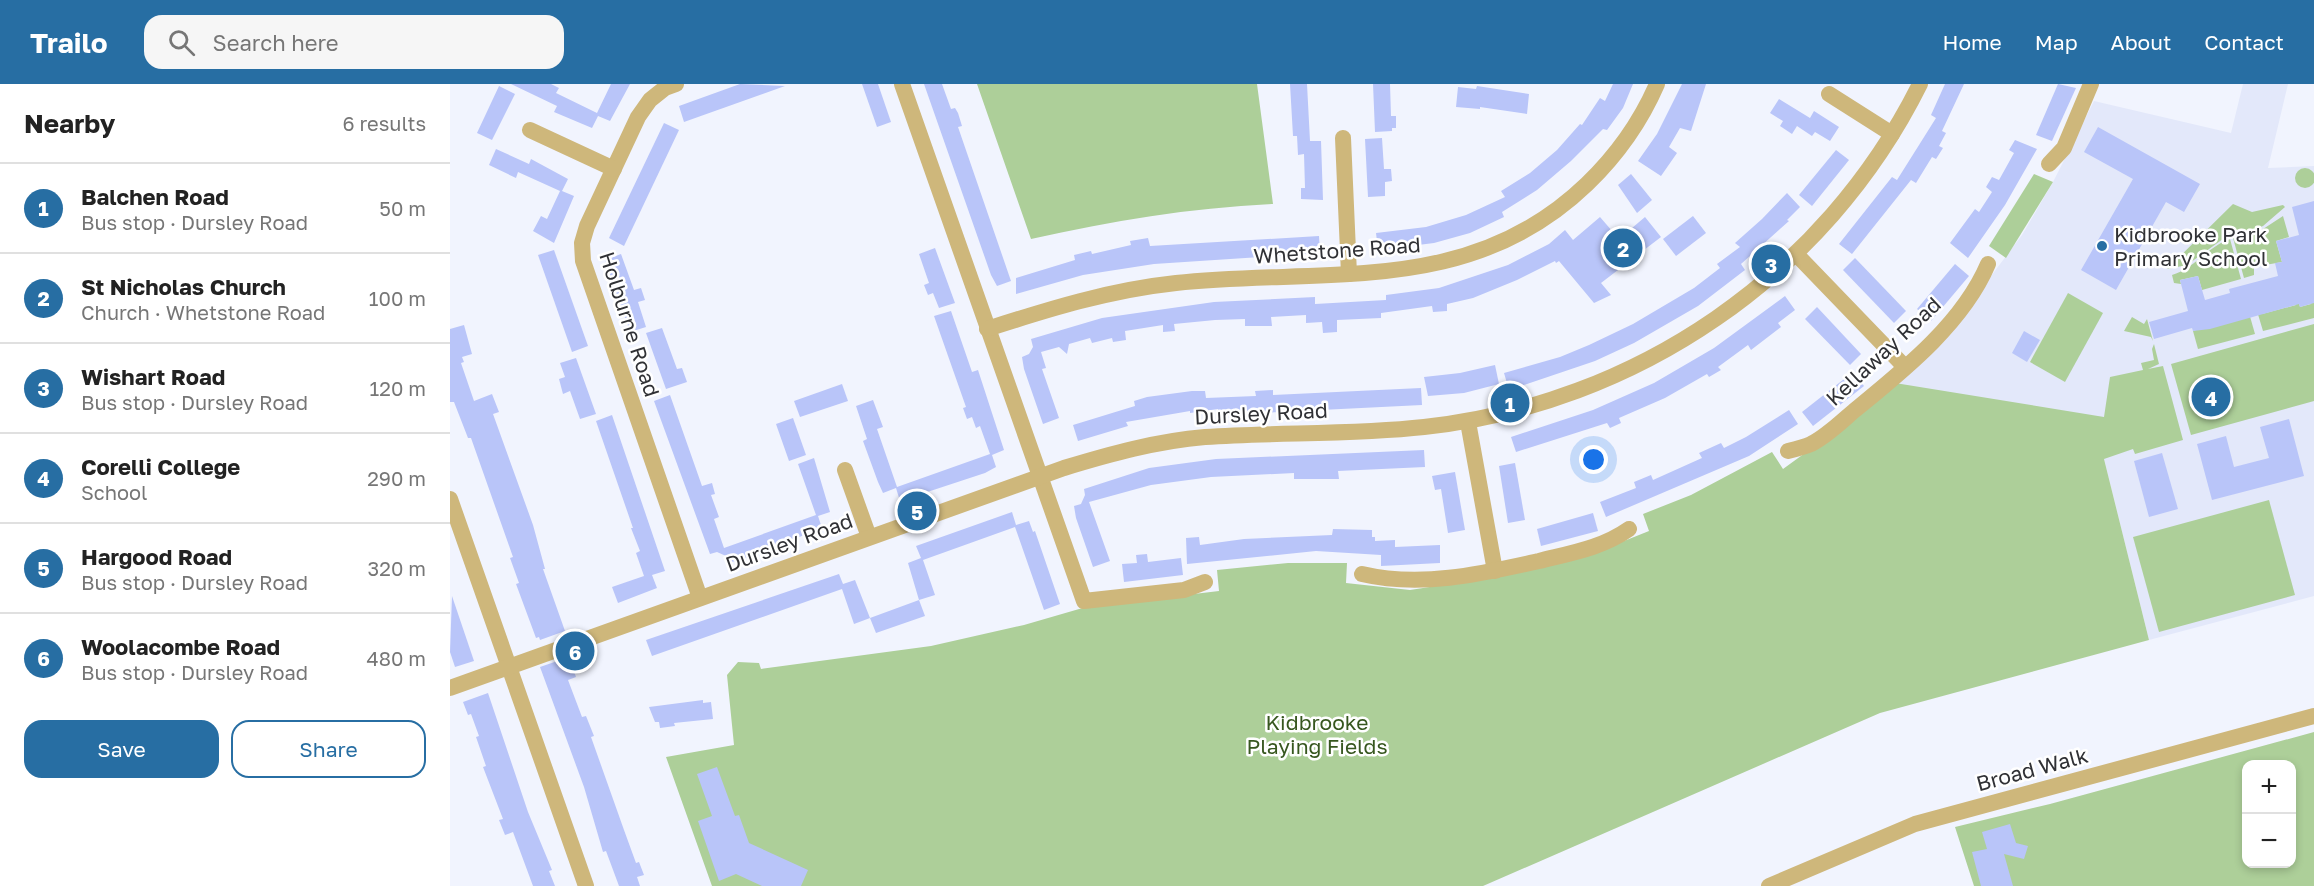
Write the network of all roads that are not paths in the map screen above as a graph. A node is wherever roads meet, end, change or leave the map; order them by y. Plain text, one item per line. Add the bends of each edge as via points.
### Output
1 (676, 84) edge
2 (902, 84) edge
3 (1657, 84) edge
4 (1920, 84) edge
5 (2091, 84) edge
6 (1829, 94) dead end
7 (530, 130) dead end
8 (1892, 134) junction
9 (1343, 138) dead end
10 (2049, 164) dead end
11 (614, 169) junction
12 (1796, 254) junction
13 (1988, 264) dead end
14 (1349, 273) junction
15 (987, 329) junction
16 (1905, 367) junction
17 (1468, 422) junction
18 (1788, 451) dead end
19 (845, 470) dead end
20 (1039, 477) junction
21 (450, 499) edge
22 (1629, 529) dead end
23 (869, 537) junction
24 (1495, 571) junction
25 (1362, 574) dead end
26 (1205, 582) dead end
27 (700, 598) junction
28 (509, 666) junction
29 (450, 688) edge
30 (2314, 716) edge
31 (586, 886) edge
32 (1769, 886) edge

1 - 11 street, Holburne Road via 650,100
2 - 15 street
3 - 14 street, Whetstone Road via 1638,119 1598,173 1556,211 1525,231 1498,245 1439,264
4 - 8 street, Dursley Road
5 - 10 street via 2064,148
6 - 8 street
7 - 11 street
8 - 12 street, Dursley Road via 1850,194
9 - 14 street
11 - 27 street, Holburne Road via 587,226 582,243 583,261
12 - 16 street
12 - 17 street, Dursley Road via 1719,317 1635,367 1553,400
13 - 16 street, Kellaway Road via 1979,285 1957,314
14 - 15 street, Whetstone Road via 1137,288 1057,306
15 - 20 street
16 - 18 street, Kellaway Road via 1812,443
17 - 20 street, Dursley Road via 1422,428 1203,437 1115,453
17 - 24 street
19 - 23 street
20 - 23 street, Dursley Road
20 - 26 street via 1084,601 1184,590
21 - 28 street
22 - 24 street via 1612,541 1584,550
23 - 27 street, Dursley Road
24 - 25 street via 1417,580
27 - 28 street, Dursley Road
28 - 29 street, Dursley Road
28 - 31 street
30 - 32 street, Broad Walk via 1915,824

